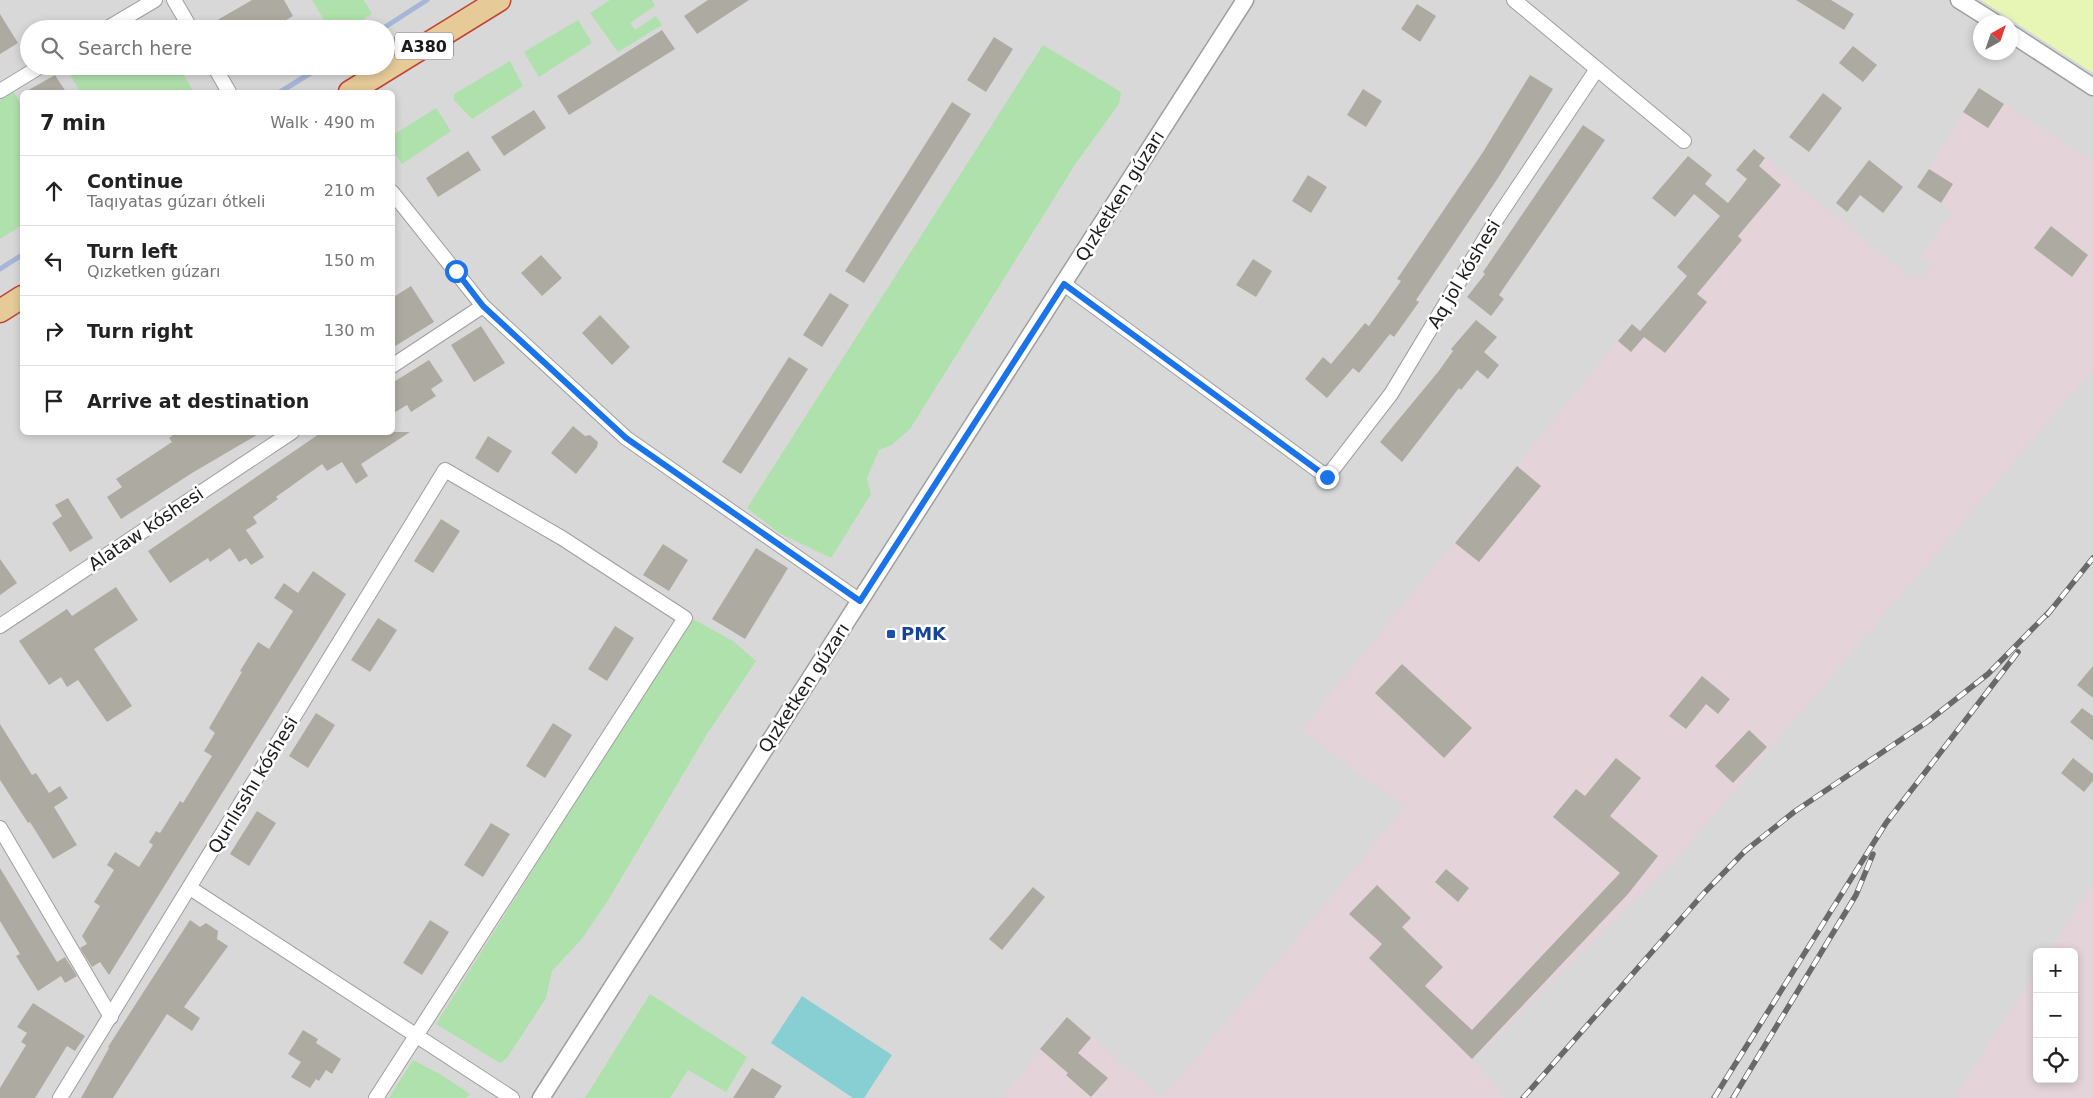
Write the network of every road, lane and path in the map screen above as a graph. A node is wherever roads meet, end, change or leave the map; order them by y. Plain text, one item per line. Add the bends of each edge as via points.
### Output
1 (155, 0) edge
2 (174, 0) edge
3 (499, 0) edge
4 (1245, 0) edge
5 (1514, 0) edge
6 (1959, 0) edge
7 (1983, 15) edge
8 (121, 20) edge
9 (186, 20) edge
10 (2018, 38) edge
11 (395, 64) edge
12 (1597, 69) junction
13 (27, 75) edge
14 (220, 75) edge
15 (378, 75) edge
16 (2093, 87) edge
17 (229, 90) edge
18 (353, 90) edge
19 (0, 91) edge
20 (1684, 142) dead end
21 (395, 196) edge
22 (1064, 284) junction
23 (20, 298) edge
24 (483, 306) junction
25 (0, 311) edge
26 (395, 364) edge
27 (287, 435) edge
28 (860, 601) junction
29 (0, 626) edge
30 (0, 828) edge
31 (190, 888) junction
32 (111, 1017) junction
33 (415, 1035) junction
34 (60, 1098) edge
35 (376, 1098) edge
36 (512, 1098) edge
37 (541, 1098) edge

1 - 8 street
2 - 9 street
3 - 11 highway, A380
4 - 22 street, Qızketken gúzarı
5 - 12 street
6 - 7 street
10 - 16 street
12 - 20 street
12 - 22 street, Aq jol kóshesi via 1498,217 1392,394 1327,477
13 - 19 street
14 - 17 street
15 - 18 highway, A380
21 - 24 street
22 - 28 street, Qızketken gúzarı
23 - 25 highway
24 - 26 street
24 - 28 street via 626,438
27 - 29 street, Alataw kóshesi
28 - 37 street, Qızketken gúzarı
30 - 32 street
31 - 32 street, Qurılısshı kóshesi
31 - 33 street
31 - 33 street, Qurılısshı kóshesi via 445,470 562,538 685,618
32 - 34 street, Qurılısshı kóshesi
33 - 35 street
33 - 36 street

